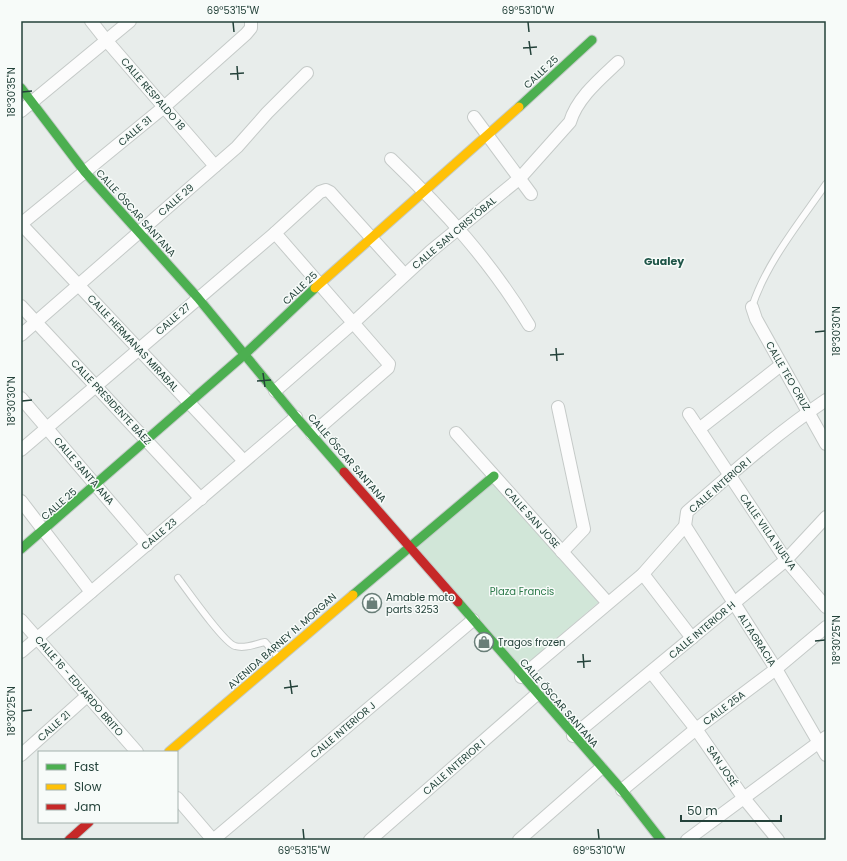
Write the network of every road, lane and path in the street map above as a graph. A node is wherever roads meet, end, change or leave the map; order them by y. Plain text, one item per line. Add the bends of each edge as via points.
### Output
1 (91, 21) edge
2 (130, 21) edge
3 (251, 21) edge
4 (106, 40) junction
5 (592, 40) dead end
6 (618, 62) dead end
7 (307, 73) dead end
8 (21, 88) edge
9 (32, 102) junction
10 (164, 107) junction
11 (21, 111) edge
12 (474, 117) dead end
13 (488, 136) junction
14 (391, 159) dead end
15 (215, 166) junction
16 (85, 172) junction
17 (520, 178) junction
18 (826, 184) edge
19 (425, 192) junction
20 (531, 194) dead end
21 (21, 224) edge
22 (458, 227) junction
23 (138, 233) junction
24 (275, 233) junction
25 (371, 238) junction
26 (404, 274) junction
27 (319, 284) junction
28 (79, 285) junction
29 (198, 298) junction
30 (21, 306) edge
31 (752, 307) joint
32 (36, 322) junction
33 (353, 323) junction
34 (529, 325) dead end
35 (21, 335) edge
36 (138, 349) junction
37 (244, 355) junction
38 (781, 365) junction
39 (96, 386) junction
40 (275, 391) junction
41 (21, 398) edge
42 (826, 400) edge
43 (189, 403) junction
44 (558, 407) dead end
45 (808, 412) junction
46 (689, 414) dead end
47 (296, 417) junction
48 (47, 428) junction
49 (699, 429) junction
50 (456, 433) dead end
51 (312, 434) junction
52 (147, 441) junction
53 (826, 444) edge
54 (21, 450) edge
55 (244, 461) junction
56 (494, 476) junction
57 (729, 476) junction
58 (96, 485) junction
59 (200, 499) junction
60 (21, 501) edge
61 (826, 517) edge
62 (685, 526) junction
63 (44, 531) junction
64 (147, 545) junction
65 (410, 546) junction
66 (21, 549) edge
67 (562, 552) junction
68 (786, 560) junction
69 (643, 574) junction
70 (178, 578) dead end
71 (91, 592) junction
72 (607, 602) junction
73 (734, 603) junction
74 (826, 607) edge
75 (21, 620) edge
76 (474, 620) junction
77 (826, 627) edge
78 (37, 638) junction
79 (692, 638) junction
80 (21, 652) edge
81 (279, 658) junction
82 (776, 669) junction
83 (651, 672) junction
84 (521, 677) junction
85 (537, 694) junction
86 (87, 696) junction
87 (696, 729) junction
88 (573, 736) junction
89 (822, 739) edge
90 (136, 751) edge
91 (170, 751) edge
92 (21, 755) edge
93 (826, 755) edge
94 (601, 768) junction
95 (622, 790) junction
96 (744, 797) junction
97 (178, 799) edge
98 (89, 823) edge
99 (69, 840) edge
100 (213, 840) edge
101 (370, 840) edge
102 (519, 840) edge
103 (661, 840) edge
104 (687, 840) edge
105 (778, 840) edge

1 - 4 street, CALLE RESPALDO 18
2 - 4 street
3 - 10 street, CALLE 31 via 251,28 246,34
4 - 9 street
4 - 10 street, CALLE RESPALDO 18
5 - 13 street, CALLE 25
6 - 17 street, CALLE SAN CRISTÓBAL via 593,86 572,114 570,122
7 - 15 street, CALLE 29 via 267,112 237,147
8 - 9 street, CALLE ÓSCAR SANTANA
9 - 11 street
9 - 16 street, CALLE ÓSCAR SANTANA
10 - 15 street, CALLE RESPALDO 18
10 - 16 street, CALLE 31
12 - 13 street
13 - 17 street
13 - 19 street, CALLE 25
14 - 19 street
15 - 23 street, CALLE 29
16 - 21 street, CALLE 31
16 - 23 street, CALLE ÓSCAR SANTANA
17 - 20 street
17 - 22 street, CALLE SAN CRISTÓBAL
18 - 31 lane via 766,273
19 - 22 street
19 - 25 street, CALLE 25
21 - 28 street, CALLE HERMANAS MIRABAL
22 - 26 street, CALLE SAN CRISTÓBAL
22 - 34 street via 504,286
23 - 28 street, CALLE 29
23 - 29 street, CALLE ÓSCAR SANTANA
24 - 25 street, CALLE 27 via 320,192 326,190
24 - 27 street
24 - 29 street, CALLE 27
25 - 26 street
25 - 27 street, CALLE 25
26 - 33 street, CALLE SAN CRISTÓBAL
27 - 33 street
27 - 37 street, CALLE 25
28 - 32 street, CALLE 29
28 - 36 street, CALLE HERMANAS MIRABAL
29 - 36 street, CALLE 27
29 - 37 street, CALLE ÓSCAR SANTANA
30 - 32 street, CALLE PRESIDENTE BÁEZ
31 - 38 street, CALLE TEO CRUZ
32 - 35 street, CALLE 29
32 - 39 street, CALLE PRESIDENTE BÁEZ
33 - 40 street, CALLE SAN CRISTÓBAL
33 - 51 street via 389,364 388,368
36 - 39 street, CALLE 27
36 - 43 street, CALLE HERMANAS MIRABAL
37 - 40 street, CALLE ÓSCAR SANTANA
37 - 43 street, CALLE 25
38 - 45 street, CALLE TEO CRUZ
38 - 49 street
39 - 48 street, CALLE 27
39 - 52 street, CALLE PRESIDENTE BÁEZ
40 - 47 street, CALLE ÓSCAR SANTANA
41 - 48 street, CALLE SANTA ANA
42 - 45 street, CALLE INTERIOR I
43 - 52 street, CALLE 25
43 - 55 street, CALLE HERMANAS MIRABAL
44 - 67 street via 584,529
45 - 53 street, CALLE TEO CRUZ
45 - 57 street, CALLE INTERIOR I
46 - 49 street, CALLE VILLA NUEVA
47 - 51 street, CALLE ÓSCAR SANTANA
47 - 55 street, CALLE 23
48 - 54 street, CALLE 27
48 - 58 street, CALLE SANTA ANA
49 - 57 street, CALLE VILLA NUEVA
50 - 56 street, CALLE SAN JOSE
51 - 65 street, CALLE ÓSCAR SANTANA
52 - 58 street, CALLE 25
52 - 59 street, CALLE PRESIDENTE BÁEZ
55 - 59 street, CALLE 23
56 - 65 street, AVENIDA BARNEY N. MORGAN
56 - 67 street, CALLE SAN JOSE
57 - 62 street, CALLE INTERIOR I via 687,512
57 - 68 street, CALLE VILLA NUEVA
58 - 63 street, CALLE 25
58 - 64 street, CALLE SANTA ANA
59 - 64 street, CALLE 23
60 - 63 street
61 - 68 street, CALLE INTERIOR H
62 - 69 street, CALLE INTERIOR I
62 - 73 street, ALTAGRACIA
63 - 66 street, CALLE 25
63 - 71 street
64 - 71 street, CALLE 23
65 - 76 street, CALLE ÓSCAR SANTANA
65 - 81 street, AVENIDA BARNEY N. MORGAN
67 - 72 street, CALLE SAN JOSE
68 - 73 street, CALLE INTERIOR H
68 - 74 street, CALLE VILLA NUEVA
69 - 72 street, CALLE INTERIOR I
69 - 79 street
70 - 81 lane via 233,646 243,648 265,642
71 - 78 street, CALLE 23
72 - 84 street, CALLE INTERIOR I
73 - 79 street, CALLE INTERIOR H
73 - 82 street, ALTAGRACIA
75 - 78 street, CALLE 16 - EDUARDO BRITO
76 - 84 street, CALLE ÓSCAR SANTANA
76 - 100 street, CALLE INTERIOR J
77 - 82 street, CALLE 25A
78 - 80 street, CALLE 23
78 - 86 street, CALLE 16 - EDUARDO BRITO
79 - 83 street, CALLE INTERIOR H
81 - 91 street, AVENIDA BARNEY N. MORGAN
82 - 87 street, CALLE 25A
82 - 89 street, ALTAGRACIA
83 - 87 street, SAN JOSÉ
83 - 88 street, CALLE INTERIOR H
84 - 85 street, CALLE ÓSCAR SANTANA
85 - 88 street, CALLE ÓSCAR SANTANA
85 - 101 street, CALLE INTERIOR I
86 - 90 street, CALLE 16 - EDUARDO BRITO
86 - 92 street, CALLE 21
87 - 95 street, CALLE 25A
87 - 96 street, SAN JOSÉ
88 - 94 street, CALLE ÓSCAR SANTANA
89 - 93 street, ALTAGRACIA
89 - 96 street
94 - 95 street, CALLE ÓSCAR SANTANA
94 - 102 street
95 - 103 street, CALLE ÓSCAR SANTANA
96 - 104 street
96 - 105 street, SAN JOSÉ
97 - 100 street
98 - 99 street

